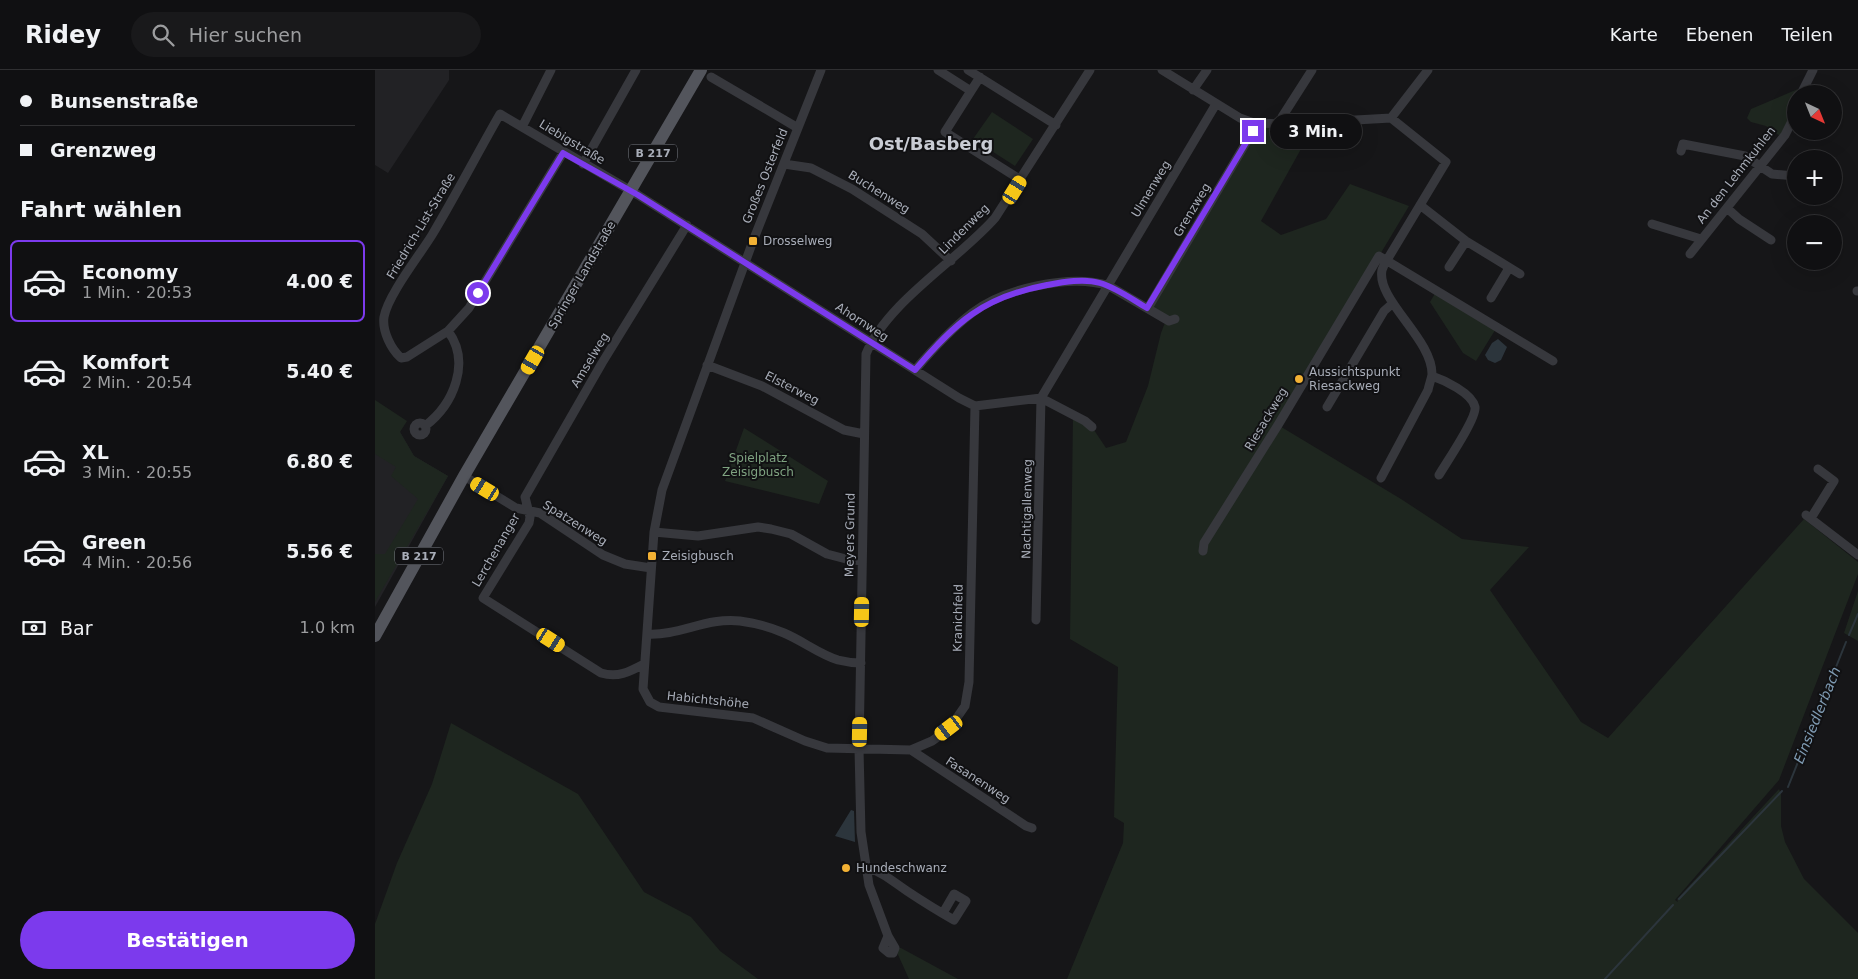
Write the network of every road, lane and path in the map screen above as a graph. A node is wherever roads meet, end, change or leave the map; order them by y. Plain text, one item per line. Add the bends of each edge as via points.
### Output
1 (551, 70) edge
2 (636, 70) edge
3 (821, 70) edge
4 (938, 70) edge
5 (969, 70) edge
6 (1090, 70) edge
7 (1162, 70) edge
8 (1207, 70) edge
9 (1312, 70) edge
10 (1428, 70) edge
11 (1813, 70) edge
12 (706, 73) edge
13 (980, 77) junction
14 (1806, 85) edge
15 (1193, 90) junction
16 (971, 91) junction
17 (1216, 104) junction
18 (500, 114) joint
19 (1391, 118) junction
20 (1254, 123) junction
21 (1282, 123) junction
22 (1056, 125) junction
23 (522, 127) junction
24 (798, 128) junction
25 (1787, 131) edge
26 (1681, 151) dead end
27 (563, 153) junction
28 (583, 164) junction
29 (784, 164) junction
30 (1760, 168) junction
31 (1787, 175) edge
32 (1021, 180) junction
33 (631, 192) junction
34 (1420, 205) junction
35 (1727, 208) junction
36 (1652, 224) dead end
37 (687, 225) junction
38 (1701, 239) junction
39 (1466, 240) junction
40 (1771, 240) dead end
41 (1690, 254) dead end
42 (1387, 260) junction
43 (951, 261) junction
44 (746, 262) junction
45 (1449, 267) dead end
46 (1509, 268) junction
47 (1519, 274) dead end
48 (1109, 286) junction
49 (1491, 298) dead end
50 (1393, 303) junction
51 (1147, 308) junction
52 (1175, 319) dead end
53 (448, 331) junction
54 (871, 342) junction
55 (1553, 361) dead end
56 (707, 365) junction
57 (915, 370) junction
58 (1432, 376) junction
59 (1041, 398) junction
60 (975, 406) junction
61 (1327, 407) dead end
62 (425, 426) dead end
63 (1093, 427) dead end
64 (864, 434) junction
65 (1818, 468) dead end
66 (1439, 475) dead end
67 (464, 476) junction
68 (1381, 478) dead end
69 (529, 510) junction
70 (654, 532) junction
71 (1203, 550) dead end
72 (1858, 555) edge
73 (863, 561) junction
74 (651, 568) junction
75 (1036, 620) dead end
76 (647, 634) junction
77 (375, 636) edge
78 (644, 664) junction
79 (861, 664) junction
80 (859, 749) junction
81 (911, 750) junction
82 (1032, 828) dead end
83 (866, 867) junction
84 (943, 913) dead end
85 (889, 936) dead end

1 - 23 street
2 - 28 street
3 - 24 street, Großes Osterfeld
4 - 16 street
5 - 13 street
6 - 22 street, Lindenweg
7 - 15 street
8 - 15 street
9 - 21 street via 1282,117
10 - 19 street
11 - 14 street
12 - 24 street, Großes Osterfeld
12 - 33 main road, Springer Landstraße / B 217
13 - 16 street
13 - 22 street
15 - 17 street
16 - 32 street via 945,132
17 - 20 street
17 - 48 street, Ulmenweg
18 - 23 street, Liebigstraße
18 - 53 street, Friedrich-List-Straße via 393,297 383,328 401,358
19 - 21 street
19 - 34 street via 1446,162
20 - 21 street
20 - 51 street, Grenzweg via 1253,131
22 - 32 street, Lindenweg
23 - 27 street, Liebigstraße
24 - 29 street, Großes Osterfeld
25 - 30 street, An den Lehmkuhlen
26 - 30 street via 1683,144 1745,156
27 - 28 street, Liebigstraße
27 - 53 street via 469,308
28 - 33 street, Liebigstraße
29 - 43 street, Buchenweg via 811,168 852,189 922,234
29 - 44 street, Großes Osterfeld
30 - 31 street via 1772,174
30 - 35 street, An den Lehmkuhlen
32 - 43 street, Lindenweg via 995,218
33 - 37 street, Ahornweg
33 - 67 main road, Springer Landstraße / B 217
34 - 39 street
34 - 42 street
35 - 38 street, An den Lehmkuhlen
35 - 40 street
36 - 38 street
37 - 44 street, Ahornweg
37 - 69 street, Amselweg via 525,496
38 - 41 street, An den Lehmkuhlen
39 - 45 street
39 - 46 street
42 - 50 street via 1382,272 1384,286
42 - 55 street
42 - 71 street, Riesackweg via 1379,256 1372,266 1204,543
43 - 54 street, Lindenweg via 888,319
44 - 54 street, Ahornweg
44 - 56 street
46 - 47 street
46 - 49 street
48 - 51 street
48 - 57 street via 1098,282 1056,283 1001,298 973,312
48 - 59 street, Ulmenweg
50 - 58 street via 1420,341 1429,358
50 - 61 street via 1384,311
51 - 52 street via 1169,321
53 - 62 street via 456,341 460,356 459,373 454,390 441,411
54 - 57 street, Ahornweg
54 - 64 street, Meyers Grund via 866,354
56 - 64 street, Elsterweg via 762,386 844,430
56 - 70 street via 662,490
57 - 60 street, Ahornweg
58 - 66 street via 1452,384 1475,407 1475,413
58 - 68 street via 1428,390
59 - 60 street
59 - 63 street
59 - 75 street, Nachtigallenweg
60 - 81 street, Kranichfeld via 967,696 965,706 949,728 932,741
64 - 73 street, Meyers Grund
65 - 72 street via 1834,482 1809,517
67 - 69 street, Spatzenweg via 516,508
67 - 77 main road, Springer Landstraße / B 217
69 - 74 street, Spatzenweg via 540,513 603,555 625,564
69 - 78 street, Lerchenanger via 529,523 483,598 601,673 622,675
70 - 73 street via 698,536 758,527 791,534 827,554
70 - 74 street
73 - 79 street, Meyers Grund
74 - 76 street
76 - 78 street, Habichtshöhe
76 - 79 street via 663,635 709,622 739,621 763,625 840,661
78 - 80 street, Habichtshöhe via 645,696 659,707 753,718 827,748
79 - 80 street, Meyers Grund
80 - 81 street, Kranichfeld
80 - 83 street, Meyers Grund via 861,832
81 - 82 street, Fasanenweg
83 - 84 street via 883,873
83 - 85 street, Meyers Grund via 869,885

